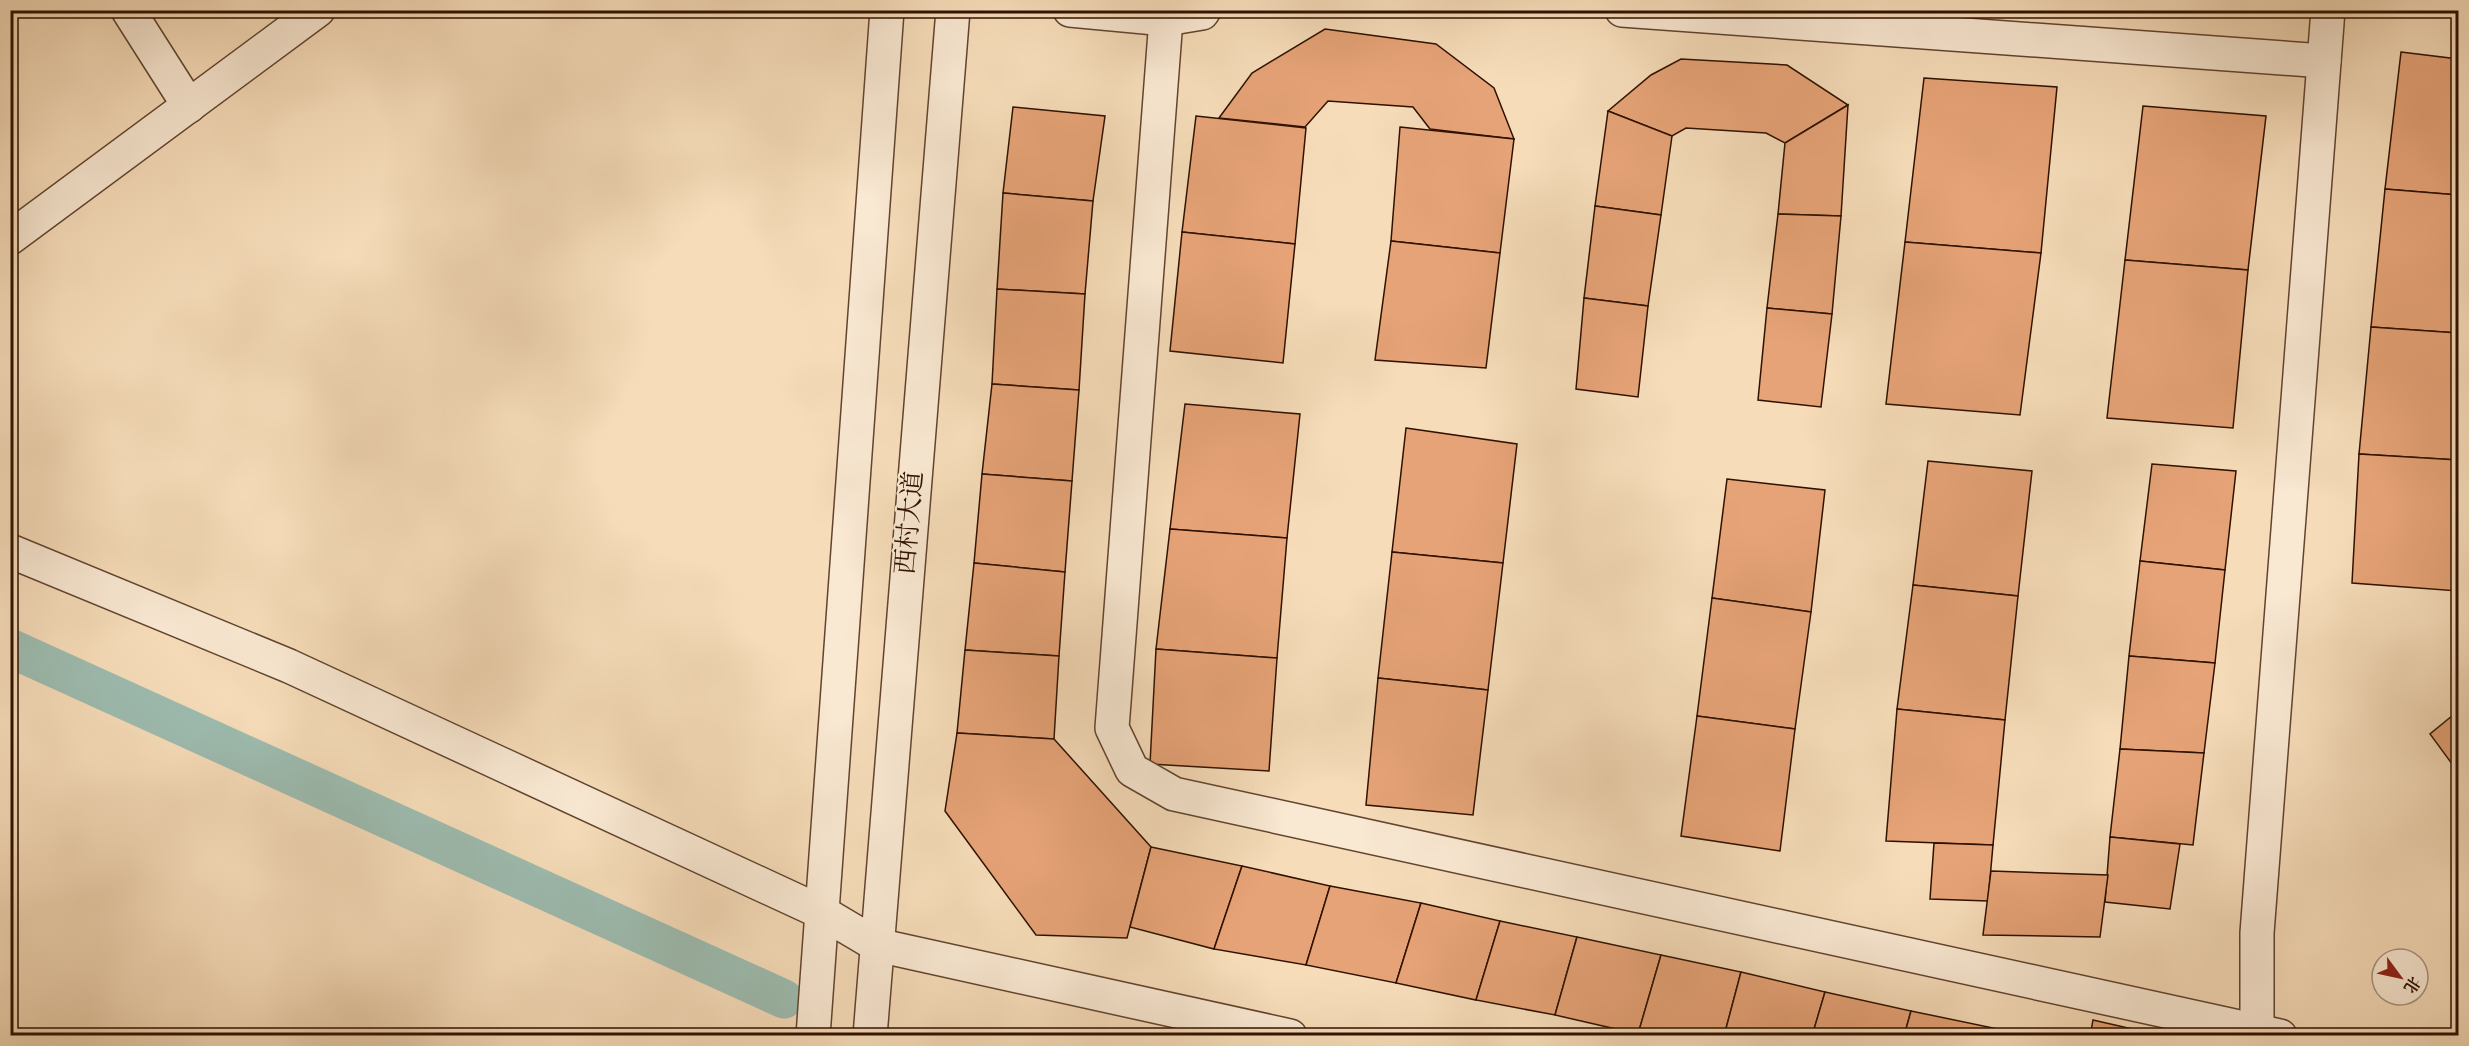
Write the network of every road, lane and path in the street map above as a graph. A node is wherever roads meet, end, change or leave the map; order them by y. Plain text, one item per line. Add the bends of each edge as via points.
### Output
1 (128, 10) edge
2 (318, 10) edge
3 (887, 10) edge
4 (953, 10) edge
5 (1070, 10) edge
6 (1204, 10) edge
7 (1622, 10) edge
8 (2328, 10) edge
9 (1163, 15) edge
10 (2324, 61) junction
11 (189, 106) junction
12 (10, 238) edge
13 (10, 551) edge
14 (823, 914) junction
15 (877, 945) junction
16 (2269, 1033) edge
17 (813, 1035) edge
18 (870, 1035) edge
19 (1290, 1035) edge

1 - 11 street
2 - 11 street
3 - 14 street
4 - 15 street, 西村大道
5 - 9 street
6 - 9 street
7 - 10 street
8 - 10 street
9 - 16 street via 1112,728 1132,770 1174,794
10 - 16 street via 2257,933
11 - 12 street
13 - 14 street via 289,666
14 - 15 street
14 - 17 street
15 - 18 street, 西村大道
15 - 19 street

